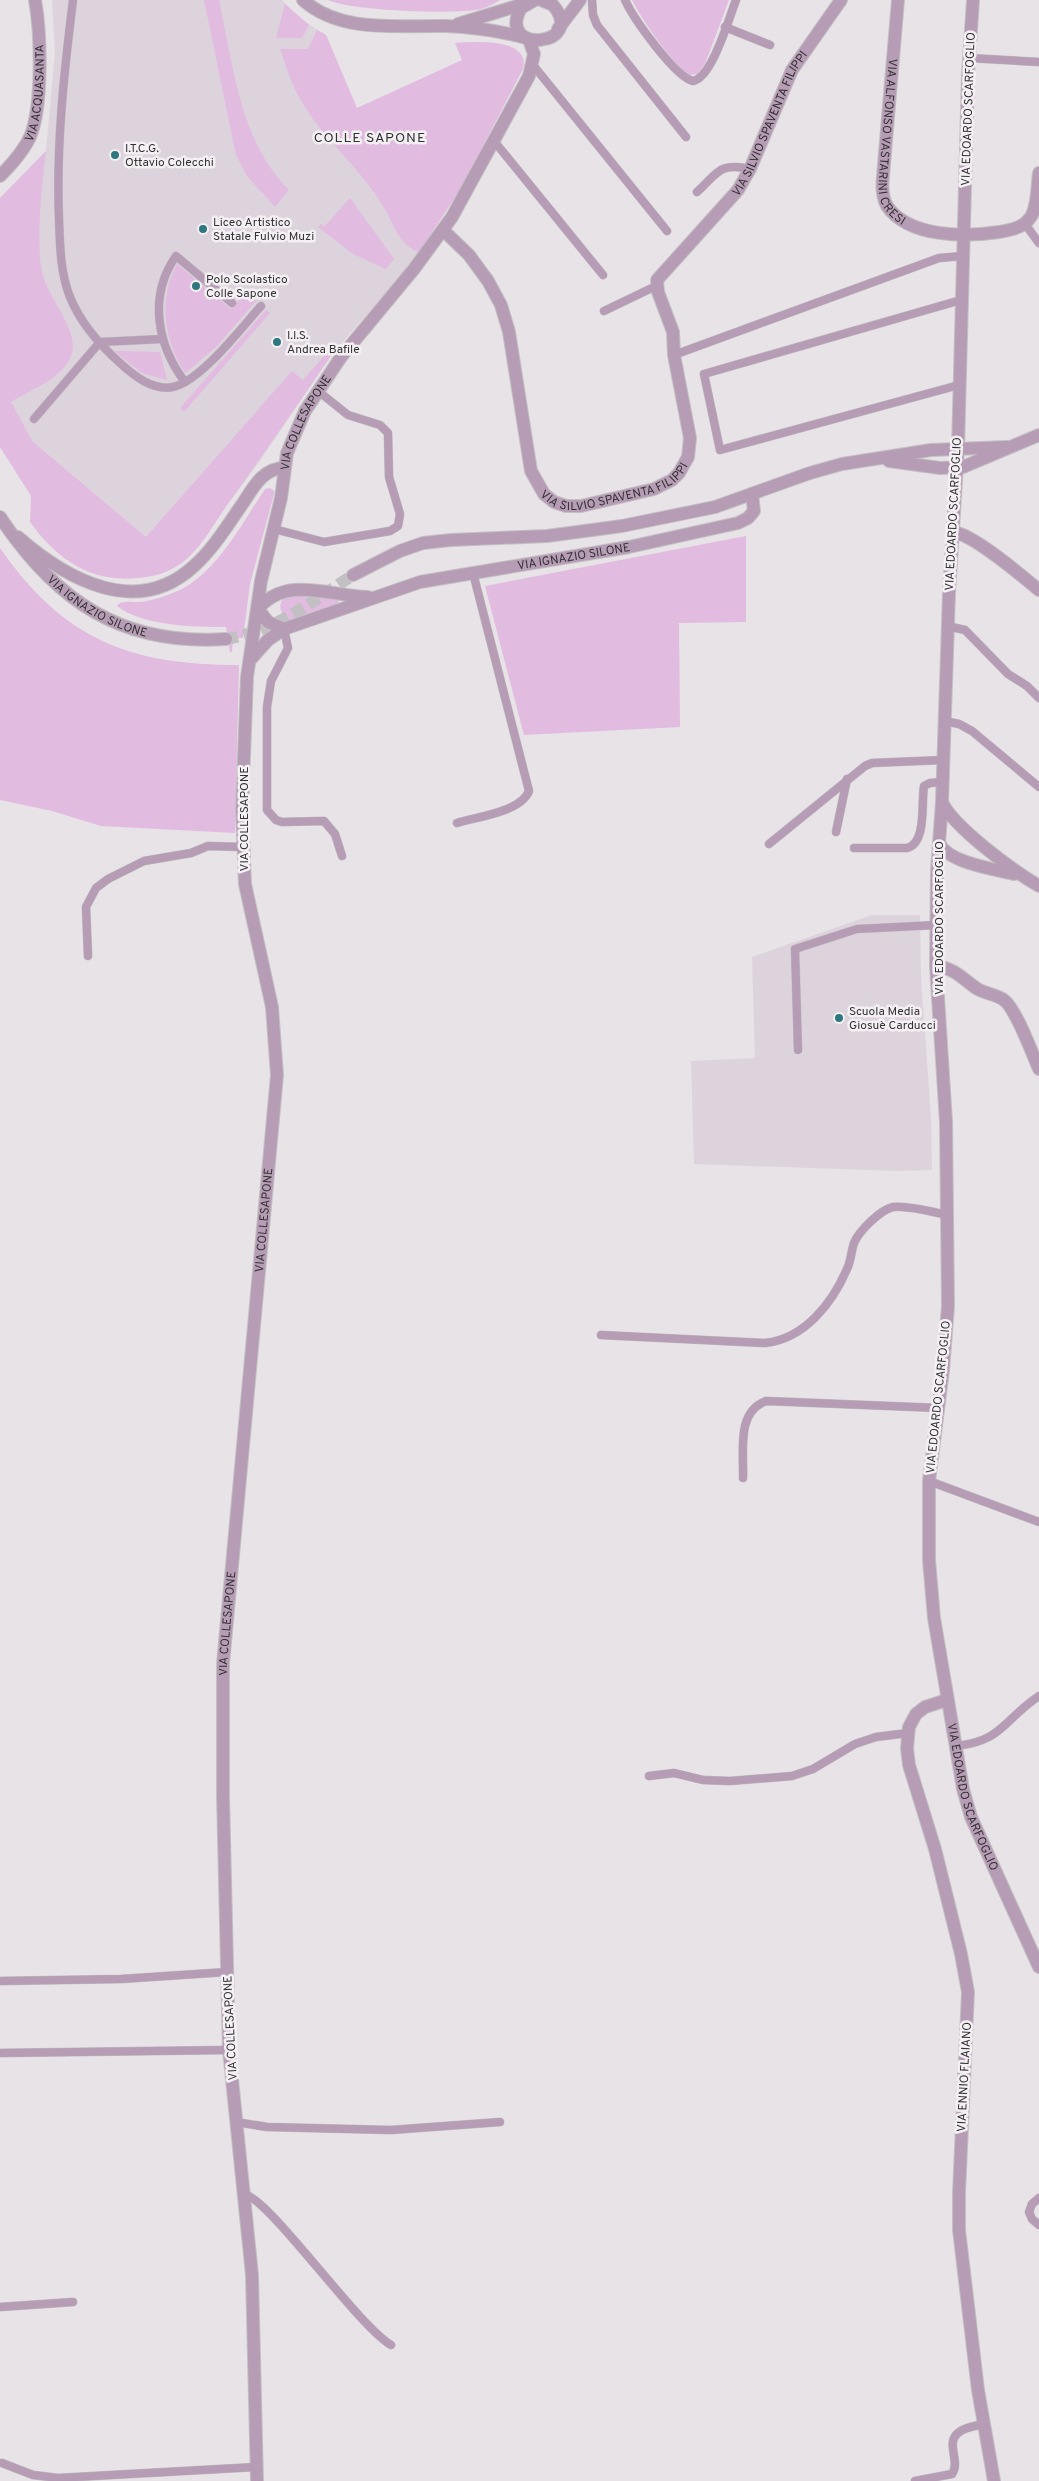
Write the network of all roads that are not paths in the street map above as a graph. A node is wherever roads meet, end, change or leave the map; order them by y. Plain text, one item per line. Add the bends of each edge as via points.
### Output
1 (35, 0) edge
2 (73, 0) edge
3 (303, 0) edge
4 (541, 0) edge
5 (580, 0) edge
6 (592, 0) edge
7 (625, 0) edge
8 (736, 0) edge
9 (842, 0) edge
10 (898, 0) edge
11 (973, 0) edge
12 (531, 2) edge
13 (448, 26) junction
14 (725, 27) junction
15 (555, 33) junction
16 (527, 39) junction
17 (770, 45) dead end
18 (969, 58) junction
19 (1039, 62) edge
20 (533, 64) junction
21 (686, 137) dead end
22 (494, 141) junction
23 (750, 169) junction
24 (1039, 173) edge
25 (0, 176) edge
26 (697, 192) dead end
27 (1025, 224) junction
28 (442, 230) junction
29 (668, 231) dead end
30 (963, 236) junction
31 (1039, 243) edge
32 (963, 256) junction
33 (604, 275) dead end
34 (656, 286) junction
35 (961, 300) junction
36 (232, 303) dead end
37 (261, 306) dead end
38 (604, 311) dead end
39 (162, 339) junction
40 (100, 342) junction
41 (674, 355) junction
42 (185, 382) junction
43 (959, 385) junction
44 (318, 391) junction
45 (34, 419) dead end
46 (1039, 435) edge
47 (1006, 447) junction
48 (958, 448) junction
49 (877, 460) junction
50 (284, 468) junction
51 (956, 468) junction
52 (752, 494) junction
53 (4, 522) edge
54 (274, 529) junction
55 (952, 532) junction
56 (263, 572) junction
57 (472, 573) junction
58 (353, 575) tunnel mouth
59 (284, 590) junction
60 (1039, 590) edge
61 (372, 598) junction
62 (258, 609) junction
63 (947, 626) junction
64 (284, 629) junction
65 (226, 639) tunnel mouth
66 (250, 660) junction
67 (1039, 698) edge
68 (944, 721) junction
69 (943, 760) junction
70 (847, 779) junction
71 (943, 782) junction
72 (1039, 787) edge
73 (942, 802) junction
74 (457, 823) dead end
75 (836, 832) dead end
76 (972, 836) junction
77 (939, 838) junction
78 (769, 844) dead end
79 (242, 847) junction
80 (854, 848) dead end
81 (342, 856) dead end
82 (964, 861) junction
83 (938, 871) junction
84 (1024, 877) junction
85 (1039, 886) edge
86 (937, 925) junction
87 (88, 956) dead end
88 (936, 966) junction
89 (798, 1050) dead end
90 (1039, 1069) edge
91 (947, 1215) junction
92 (602, 1335) dead end
93 (939, 1408) junction
94 (743, 1478) dead end
95 (929, 1481) junction
96 (1039, 1522) edge
97 (1039, 1696) edge
98 (947, 1700) junction
99 (908, 1733) junction
100 (956, 1746) junction
101 (649, 1776) dead end
102 (1039, 1967) edge
103 (227, 1972) junction
104 (0, 1981) edge
105 (229, 2050) junction
106 (0, 2053) edge
107 (236, 2122) junction
108 (500, 2122) dead end
109 (243, 2194) junction
110 (1039, 2198) edge
111 (1039, 2225) edge
112 (72, 2302) dead end
113 (0, 2307) edge
114 (391, 2345) dead end
115 (984, 2424) junction
116 (2, 2463) dead end
117 (256, 2467) junction
118 (257, 2481) edge
119 (915, 2481) edge
120 (994, 2481) edge

1 - 25 street, VIA ACQUASANTA via 40,44 35,119 24,149
2 - 40 lane via 58,161 61,252 70,296
3 - 13 street via 325,15 347,21 383,26
4 - 15 street via 553,5 558,13 559,24
5 - 15 street
6 - 21 lane via 597,25
7 - 14 lane via 681,77 690,81 706,73
8 - 14 lane
9 - 23 street, VIA SILVIO SPAVENTA FILIPPI via 792,70
10 - 30 street, VIA ALFONSO VASTARINI CRESI via 884,195 891,210 910,223 936,232
11 - 18 street, VIA EDOARDO SCARFOGLIO
12 - 13 street
12 - 16 street via 520,12 517,22
13 - 16 street
14 - 17 lane
15 - 16 street via 543,41
16 - 20 street via 534,50
18 - 19 lane
18 - 30 street, VIA EDOARDO SCARFOGLIO
20 - 22 street, VIA COLLESAPONE
20 - 29 lane
22 - 28 street, VIA COLLESAPONE
22 - 33 lane
23 - 26 lane via 725,167
23 - 34 street, VIA SILVIO SPAVENTA FILIPPI via 738,190 660,274
24 - 27 street via 1033,212
27 - 30 street, VIA ALFONSO VASTARINI CRESI via 1008,230
27 - 31 lane
28 - 41 street, VIA SILVIO SPAVENTA FILIPPI via 469,255 501,305 509,332 531,471 538,486 554,502 581,506 654,489 679,473 688,457 690,438
28 - 44 street, VIA COLLESAPONE via 350,345
30 - 32 street, VIA EDOARDO SCARFOGLIO
32 - 35 street, VIA EDOARDO SCARFOGLIO
32 - 41 lane via 938,258
34 - 38 lane
34 - 41 street, VIA SILVIO SPAVENTA FILIPPI via 670,322
35 - 43 street, VIA EDOARDO SCARFOGLIO
35 - 43 lane via 704,374 720,450
36 - 39 lane via 176,256 165,276 161,294
37 - 42 lane via 212,360
39 - 40 lane
39 - 42 lane via 171,362
40 - 42 lane via 123,366 150,384 172,387
40 - 45 lane
43 - 48 street, VIA EDOARDO SCARFOGLIO
44 - 50 street, VIA COLLESAPONE via 296,428
44 - 54 lane via 348,416 380,425 388,433 389,477 400,507 399,523 390,531 324,542
46 - 47 street
47 - 48 street, VIA IGNAZIO SILONE
47 - 51 street via 976,463
48 - 49 street, VIA IGNAZIO SILONE
48 - 51 street, VIA EDOARDO SCARFOGLIO
49 - 51 street, VIA IGNAZIO SILONE
49 - 52 street, VIA IGNAZIO SILONE via 826,468
50 - 53 street via 273,469 262,477 195,566 179,578 151,588 114,590 80,581 52,564
50 - 54 street, VIA COLLESAPONE
51 - 55 street, VIA EDOARDO SCARFOGLIO
52 - 57 street, VIA IGNAZIO SILONE via 754,511 745,520 734,524 629,547
52 - 58 street, VIA IGNAZIO SILONE via 686,514 594,531 423,543
53 - 65 street, VIA IGNAZIO SILONE via 46,576 71,599 93,612 156,635 193,640
54 - 56 street, VIA COLLESAPONE
55 - 60 street via 968,538
55 - 63 street, VIA EDOARDO SCARFOGLIO
56 - 59 street via 268,583
56 - 62 street, VIA COLLESAPONE
57 - 61 street, VIA IGNAZIO SILONE via 420,582
57 - 74 lane via 529,791 525,799 514,807
59 - 61 street, VIA IGNAZIO SILONE
59 - 62 street via 270,596
61 - 64 street, VIA IGNAZIO SILONE
62 - 64 street via 268,622
62 - 66 street, VIA COLLESAPONE
63 - 67 lane via 965,630 1008,674
63 - 68 street, VIA EDOARDO SCARFOGLIO
64 - 66 street, VIA IGNAZIO SILONE via 268,640
64 - 81 lane via 288,648 271,681 267,707 267,810 282,822 324,821 335,834
66 - 79 street, VIA COLLESAPONE via 244,717
68 - 69 street, VIA EDOARDO SCARFOGLIO
68 - 72 lane via 960,724 972,731
69 - 70 lane via 872,763
69 - 71 street, VIA EDOARDO SCARFOGLIO
70 - 75 lane
70 - 78 lane
71 - 73 street, VIA EDOARDO SCARFOGLIO
71 - 80 lane via 924,786 919,838 914,846
73 - 76 street via 950,815
73 - 77 street, VIA EDOARDO SCARFOGLIO
76 - 77 street via 948,827
76 - 84 street
77 - 82 street via 949,855
77 - 83 street, VIA EDOARDO SCARFOGLIO
79 - 87 lane via 208,846 191,853 144,861 108,878 92,894 86,907
79 - 103 street, VIA COLLESAPONE via 245,884 272,1007 277,1075 223,1664
82 - 83 street via 950,862
82 - 84 street
83 - 86 street, VIA EDOARDO SCARFOGLIO
84 - 85 street
86 - 88 street, VIA EDOARDO SCARFOGLIO
86 - 89 lane via 857,929 795,949
88 - 90 street via 952,969 981,991 1007,1003
88 - 91 street, VIA EDOARDO SCARFOGLIO via 946,1122
91 - 92 lane via 894,1207 880,1214 854,1242 848,1267 827,1302 806,1326 786,1338 765,1343
91 - 93 street, VIA EDOARDO SCARFOGLIO via 948,1306
93 - 94 lane via 766,1401 753,1408 746,1421
93 - 95 street, VIA EDOARDO SCARFOGLIO
95 - 96 lane
95 - 98 street, VIA EDOARDO SCARFOGLIO via 930,1579
97 - 100 lane via 991,1737
98 - 99 street, VIA ENNIO FLAIANO via 920,1710 910,1722
98 - 100 street, VIA EDOARDO SCARFOGLIO
99 - 101 lane via 855,1744 813,1769 792,1776 730,1781 674,1774
99 - 115 street, VIA ENNIO FLAIANO via 909,1765 937,1859 968,1992 959,2230
100 - 102 street, VIA EDOARDO SCARFOGLIO via 971,1817
103 - 104 lane via 121,1979
103 - 105 street, VIA COLLESAPONE
105 - 106 lane
105 - 107 street, VIA COLLESAPONE
107 - 108 lane via 267,2127 391,2130
107 - 109 street, VIA COLLESAPONE
109 - 114 lane via 251,2196 269,2213 362,2320
109 - 117 street, VIA COLLESAPONE via 252,2275
110 - 111 lane via 1029,2212
112 - 113 lane
115 - 119 lane via 960,2431 955,2436 952,2443 956,2467 952,2474
115 - 120 street, VIA ENNIO FLAIANO
116 - 117 lane via 33,2475 58,2478
117 - 118 street, VIA COLLESAPONE

